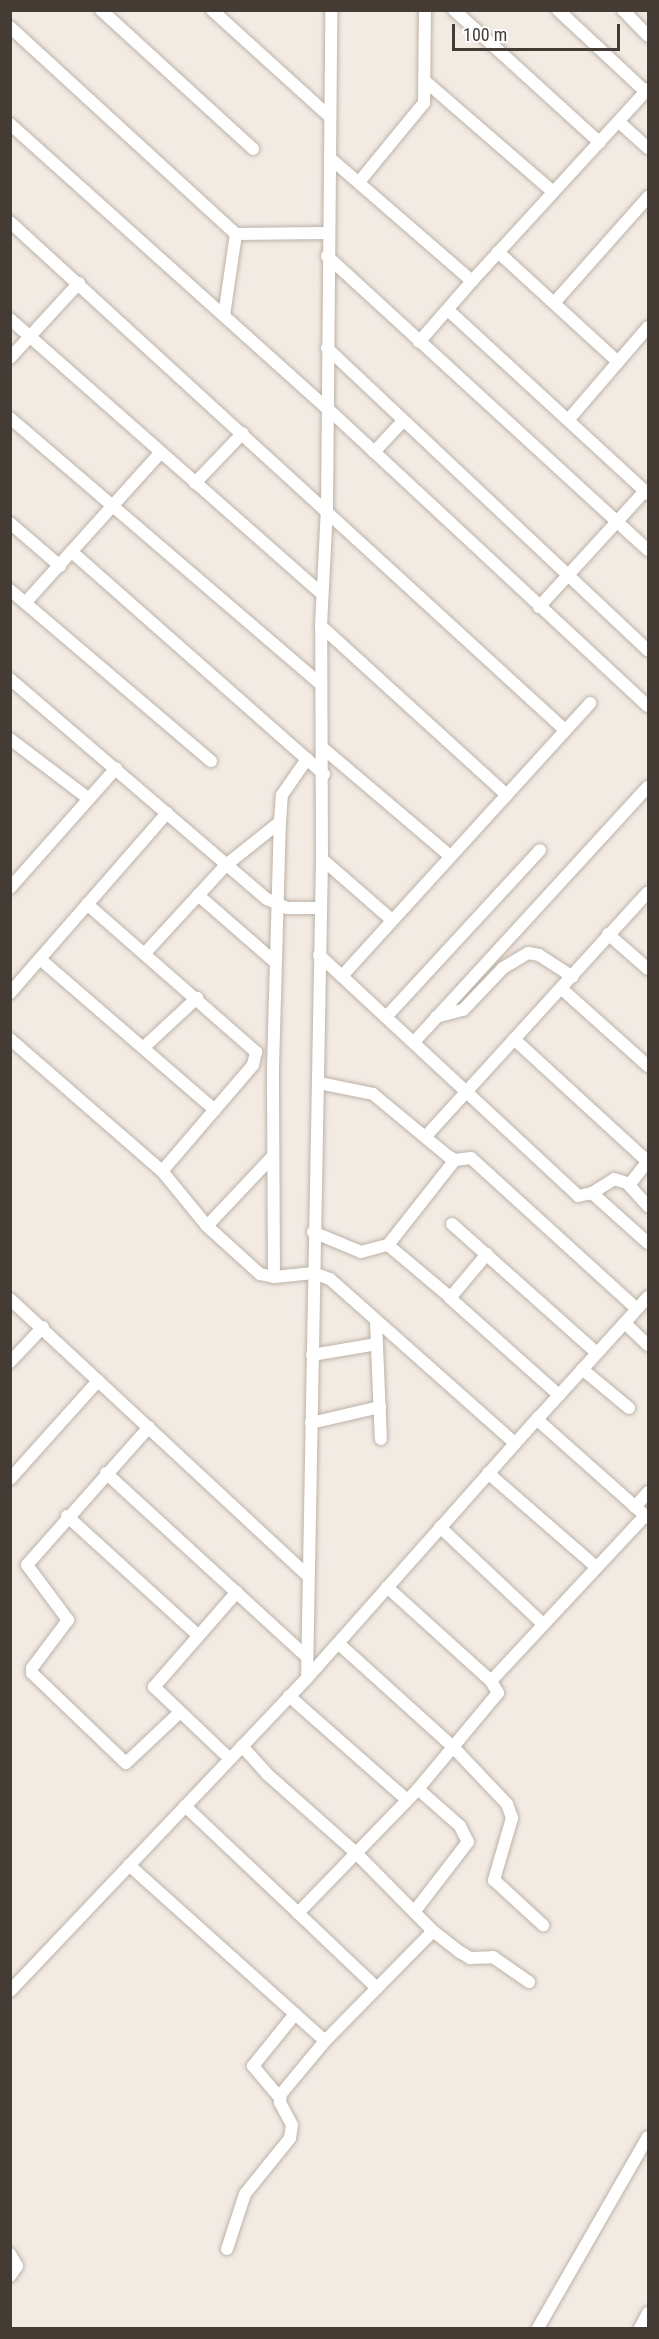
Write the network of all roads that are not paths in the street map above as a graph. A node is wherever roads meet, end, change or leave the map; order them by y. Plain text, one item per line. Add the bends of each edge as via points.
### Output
1 (101, 10) edge
2 (212, 10) edge
3 (331, 10) edge
4 (425, 10) edge
5 (454, 10) edge
6 (558, 10) edge
7 (623, 10) edge
8 (10, 27) edge
9 (648, 36) edge
10 (425, 81) junction
11 (647, 90) edge
12 (329, 116) junction
13 (619, 122) junction
14 (10, 124) edge
15 (600, 143) junction
16 (648, 148) edge
17 (253, 149) dead end
18 (330, 158) junction
19 (359, 182) junction
20 (553, 192) junction
21 (648, 196) edge
22 (10, 222) edge
23 (327, 233) junction
24 (236, 234) junction
25 (498, 252) junction
26 (327, 256) junction
27 (472, 281) junction
28 (79, 283) junction
29 (554, 303) junction
30 (448, 310) junction
31 (224, 315) junction
32 (10, 320) edge
33 (648, 327) edge
34 (30, 336) junction
35 (419, 342) junction
36 (327, 348) junction
37 (10, 358) edge
38 (618, 362) junction
39 (327, 408) junction
40 (10, 418) edge
41 (569, 419) junction
42 (403, 421) junction
43 (243, 433) junction
44 (374, 452) junction
45 (160, 453) junction
46 (195, 483) junction
47 (647, 492) edge
48 (112, 507) junction
49 (327, 510) junction
50 (617, 522) junction
51 (10, 523) edge
52 (648, 550) edge
53 (72, 552) junction
54 (60, 566) junction
55 (568, 578) junction
56 (10, 590) edge
57 (322, 594) junction
58 (26, 602) junction
59 (539, 607) junction
60 (321, 626) junction
61 (648, 650) edge
62 (12, 683) edge
63 (321, 685) junction
64 (590, 703) dead end
65 (648, 706) edge
66 (565, 730) junction
67 (10, 739) edge
68 (324, 749) junction
69 (307, 759) junction
70 (211, 761) dead end
71 (116, 768) junction
72 (324, 774) junction
73 (648, 787) edge
74 (507, 795) junction
75 (88, 799) junction
76 (167, 813) junction
77 (280, 822) junction
78 (540, 850) dead end
79 (449, 855) junction
80 (322, 859) junction
81 (226, 865) junction
82 (10, 888) edge
83 (648, 892) edge
84 (198, 895) junction
85 (87, 903) junction
86 (276, 905) junction
87 (321, 908) junction
88 (392, 920) junction
89 (608, 934) junction
90 (146, 952) junction
91 (319, 955) junction
92 (40, 959) junction
93 (275, 962) junction
94 (648, 969) edge
95 (342, 976) junction
96 (573, 977) junction
97 (563, 990) junction
98 (10, 993) edge
99 (197, 998) junction
100 (386, 1017) junction
101 (436, 1017) junction
102 (10, 1039) edge
103 (514, 1039) junction
104 (414, 1042) junction
105 (142, 1048) junction
106 (648, 1066) edge
107 (319, 1083) junction
108 (466, 1093) junction
109 (215, 1110) junction
110 (427, 1135) junction
111 (273, 1156) junction
112 (455, 1160) junction
113 (648, 1162) edge
114 (162, 1172) junction
115 (628, 1185) junction
116 (592, 1193) junction
117 (648, 1206) edge
118 (452, 1224) dead end
119 (207, 1226) junction
120 (313, 1232) junction
121 (648, 1244) edge
122 (388, 1245) junction
123 (488, 1254) junction
124 (314, 1273) junction
125 (274, 1277) junction
126 (450, 1297) junction
127 (648, 1297) edge
128 (10, 1299) edge
129 (638, 1309) junction
130 (376, 1322) junction
131 (624, 1323) junction
132 (42, 1327) junction
133 (377, 1344) junction
134 (648, 1345) edge
135 (597, 1353) junction
136 (312, 1355) junction
137 (10, 1362) edge
138 (582, 1369) junction
139 (98, 1380) junction
140 (559, 1395) junction
141 (380, 1407) junction
142 (629, 1408) dead end
143 (539, 1417) junction
144 (311, 1423) junction
145 (149, 1426) junction
146 (381, 1439) dead end
147 (515, 1443) junction
148 (106, 1473) junction
149 (488, 1473) junction
150 (10, 1479) edge
151 (648, 1492) edge
152 (635, 1507) junction
153 (67, 1516) junction
154 (647, 1517) edge
155 (440, 1527) junction
156 (596, 1568) junction
157 (308, 1576) junction
158 (387, 1587) junction
159 (237, 1592) junction
160 (543, 1624) junction
161 (198, 1635) junction
162 (338, 1643) junction
163 (307, 1657) junction
164 (306, 1678) junction
165 (491, 1681) junction
166 (289, 1696) junction
167 (178, 1713) junction
168 (242, 1746) junction
169 (453, 1747) junction
170 (230, 1759) junction
171 (418, 1789) junction
172 (407, 1800) junction
173 (185, 1806) junction
174 (355, 1852) junction
175 (129, 1865) junction
176 (414, 1912) junction
177 (298, 1913) junction
178 (543, 1925) dead end
179 (433, 1931) junction
180 (529, 1982) dead end
181 (377, 1988) junction
182 (10, 1991) edge
183 (295, 2014) junction
184 (325, 2041) junction
185 (280, 2098) junction
186 (648, 2137) edge
187 (227, 2249) dead end
188 (10, 2254) edge
189 (10, 2276) edge
190 (648, 2313) edge
191 (541, 2327) edge
192 (640, 2328) edge

1 - 17 street
2 - 12 street
3 - 12 street
4 - 10 street
5 - 15 street
6 - 11 street
7 - 9 street
8 - 24 street
10 - 19 street via 426,94 418,114
10 - 20 street
11 - 13 street
12 - 18 street
13 - 15 street
13 - 16 street
14 - 31 street
15 - 20 street
18 - 19 street
18 - 23 street
19 - 27 street
20 - 25 street
21 - 29 street
22 - 28 street
23 - 24 street
23 - 26 street
24 - 31 street
25 - 27 street
25 - 29 street
26 - 35 street
26 - 36 street
27 - 30 street
28 - 34 street
28 - 43 street
29 - 38 street
30 - 35 street
30 - 41 street
31 - 39 street
32 - 34 street
33 - 38 street
34 - 37 street
34 - 45 street
35 - 50 street
36 - 39 street
36 - 42 street
38 - 41 street
39 - 44 street
39 - 49 street
40 - 48 street
41 - 47 street
42 - 44 street
42 - 55 street
43 - 46 street
43 - 49 street
44 - 59 street
45 - 46 street
45 - 48 street
46 - 57 street
47 - 50 street
48 - 53 street
48 - 63 street
49 - 57 street
49 - 66 street
50 - 52 street
50 - 55 street
51 - 54 street
53 - 54 street
53 - 69 street
54 - 58 street
55 - 59 street
55 - 61 street
56 - 58 street
57 - 60 street
58 - 70 street
59 - 65 street
60 - 63 street
60 - 74 street
62 - 71 street
63 - 68 street
64 - 66 street
66 - 74 street
67 - 75 street
68 - 72 street
68 - 79 street
69 - 72 street
69 - 77 street via 282,795
71 - 75 street
71 - 76 street
72 - 80 street
73 - 101 street
74 - 79 street
75 - 82 street
76 - 81 street
76 - 85 street
77 - 81 street
77 - 86 street
78 - 100 street
79 - 88 street
80 - 87 street
80 - 88 street
81 - 84 street
81 - 86 street
83 - 89 street
84 - 90 street
84 - 93 street
85 - 90 street
85 - 92 street
86 - 87 street
86 - 93 street
87 - 91 street
88 - 95 street
89 - 94 street
89 - 96 street
90 - 99 street
91 - 95 street
91 - 107 street
92 - 98 street
92 - 105 street
93 - 111 street
95 - 100 street
96 - 97 street
96 - 101 street via 539,955 528,953 503,968 463,1011
97 - 103 street
97 - 106 street
99 - 105 street
99 - 109 street via 256,1052 253,1065
100 - 104 street
101 - 104 street
102 - 114 street
103 - 108 street
103 - 113 street
104 - 108 street
105 - 109 street
107 - 110 street via 374,1094
107 - 120 street
108 - 110 street
108 - 116 street via 578,1196
109 - 114 street
110 - 112 street
111 - 119 street
111 - 125 street
112 - 122 street
112 - 129 street via 471,1158
113 - 115 street
114 - 119 street
115 - 116 street via 614,1179
115 - 117 street
116 - 121 street
118 - 123 street
119 - 125 street via 260,1274
120 - 122 street via 361,1252
120 - 124 street
122 - 126 street
123 - 126 street
123 - 135 street
124 - 125 street
124 - 130 street via 330,1278
124 - 136 street
126 - 140 street
127 - 129 street
128 - 132 street
129 - 131 street
130 - 133 street
130 - 147 street
131 - 134 street
131 - 135 street
132 - 137 street
132 - 139 street
133 - 136 street
133 - 141 street
135 - 138 street
136 - 144 street
138 - 140 street
138 - 142 street
139 - 145 street
139 - 150 street
140 - 143 street
141 - 144 street
141 - 146 street
143 - 147 street
143 - 152 street
144 - 157 street
145 - 148 street
145 - 157 street
147 - 149 street
148 - 153 street
148 - 159 street
149 - 155 street
149 - 156 street
151 - 152 street
152 - 154 street
153 - 161 street
153 - 167 street via 27,1565 68,1620 32,1673 126,1762
154 - 156 street
155 - 158 street
155 - 160 street
156 - 160 street
157 - 163 street
158 - 162 street
158 - 165 street
159 - 161 street
159 - 163 street
160 - 165 street
161 - 167 street via 154,1685
162 - 164 street
162 - 169 street
163 - 164 street
164 - 166 street
165 - 169 street via 498,1693 496,1701
166 - 168 street
166 - 172 street
167 - 170 street
168 - 170 street
168 - 174 street via 267,1774
169 - 171 street
169 - 178 street via 512,1812 494,1880
170 - 173 street
171 - 172 street
171 - 176 street via 460,1826 468,1842
172 - 174 street
173 - 175 street
173 - 177 street
174 - 176 street
174 - 177 street
175 - 182 street
175 - 183 street
176 - 179 street
177 - 181 street
179 - 180 street via 470,1958 493,1957
179 - 181 street
181 - 184 street
183 - 184 street
183 - 185 street via 254,2066
184 - 185 street
185 - 187 street via 292,2125 291,2138 245,2194
186 - 191 street
188 - 189 street via 17,2266
190 - 192 street

